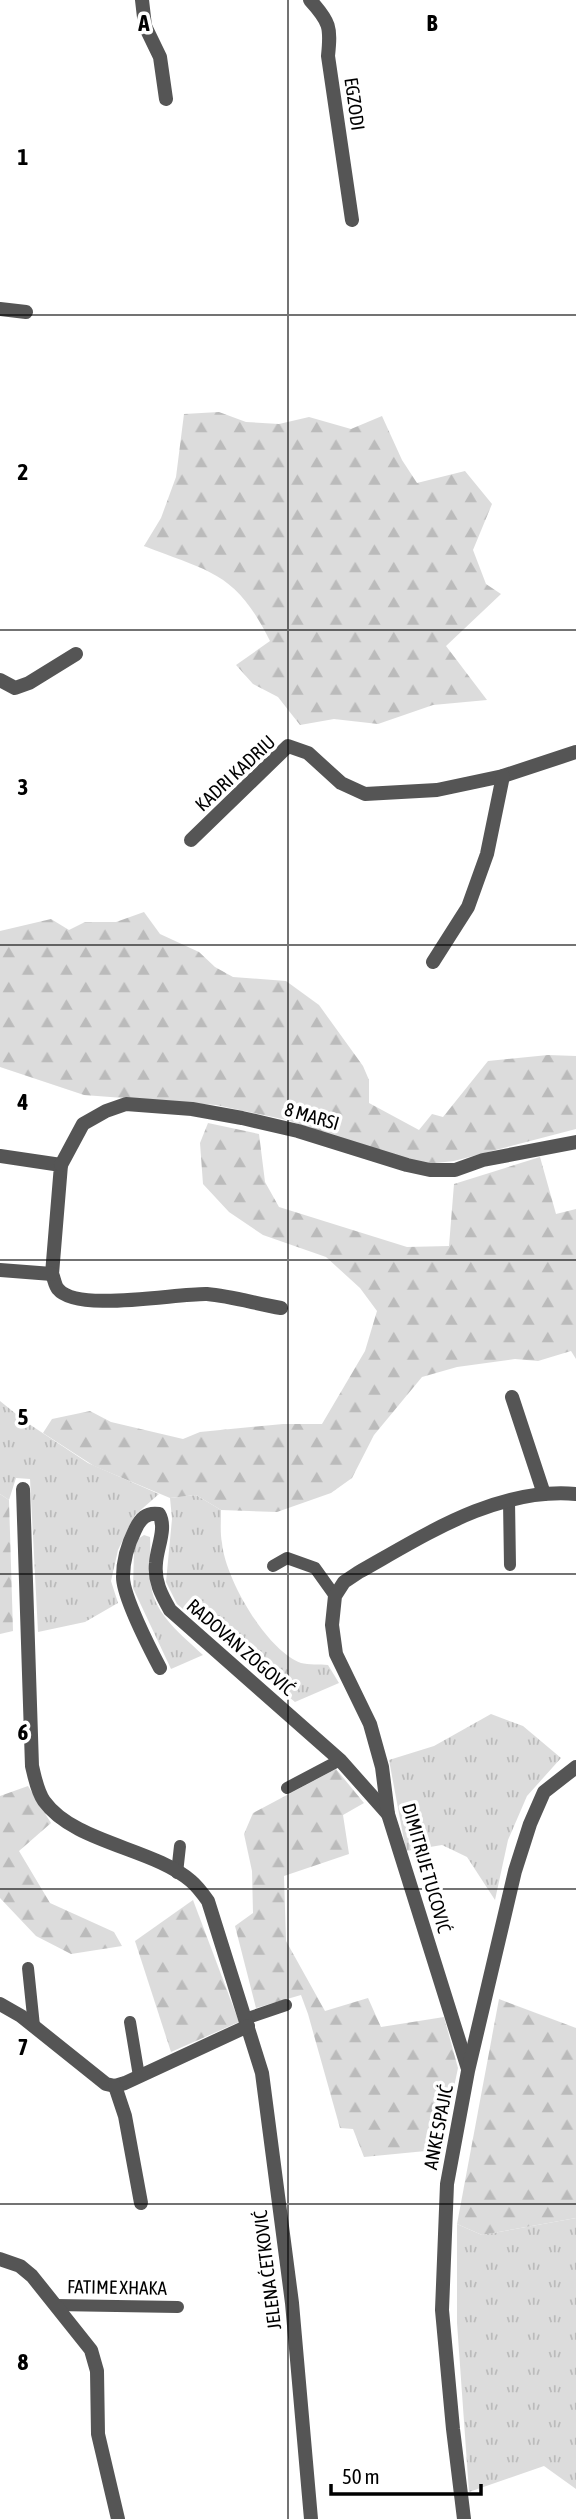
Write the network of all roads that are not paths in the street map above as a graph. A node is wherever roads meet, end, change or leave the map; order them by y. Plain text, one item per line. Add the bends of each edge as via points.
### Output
1 (142, 0) edge
2 (310, 0) edge
3 (166, 99) dead end
4 (352, 220) dead end
5 (0, 309) edge
6 (26, 312) dead end
7 (76, 654) dead end
8 (0, 680) edge
9 (576, 752) edge
10 (503, 776) junction
11 (191, 840) dead end
12 (433, 962) dead end
13 (576, 1142) edge
14 (0, 1156) edge
15 (61, 1165) junction
16 (0, 1270) edge
17 (52, 1274) junction
18 (281, 1308) dead end
19 (512, 1397) dead end
20 (23, 1489) dead end
21 (544, 1493) junction
22 (576, 1494) edge
23 (509, 1501) junction
24 (510, 1565) dead end
25 (273, 1566) dead end
26 (335, 1596) junction
27 (160, 1668) dead end
28 (340, 1760) junction
29 (576, 1767) edge
30 (287, 1788) dead end
31 (388, 1814) junction
32 (180, 1846) dead end
33 (177, 1873) junction
34 (28, 1968) dead end
35 (0, 2004) edge
36 (286, 2005) dead end
37 (130, 2022) dead end
38 (247, 2023) junction
39 (33, 2026) junction
40 (468, 2071) junction
41 (139, 2076) junction
42 (115, 2086) junction
43 (141, 2203) dead end
44 (0, 2259) edge
45 (55, 2305) junction
46 (178, 2307) dead end
47 (118, 2519) edge
48 (311, 2519) edge
49 (464, 2519) edge

1 - 3 street via 145,26 160,57
2 - 4 street, EGZODI via 330,31 328,56
5 - 6 street
7 - 8 street via 30,683 15,688
9 - 10 street, KADRI KADRIU
10 - 11 street, KADRI KADRIU via 437,790 365,794 341,783 308,753 288,746
10 - 12 street via 487,854 468,907
13 - 15 street, 8 MARSI via 455,1170 430,1170 242,1118 126,1104 83,1124
14 - 15 street
15 - 17 street, 8 MARSI
16 - 17 street
17 - 18 street via 58,1290 83,1301 206,1294
19 - 21 street
20 - 33 street, JELENA ĆETKOVIĆ via 32,1766 37,1787 51,1810 74,1825
21 - 22 street
21 - 23 street
23 - 24 lane
23 - 26 street via 452,1520 359,1572 344,1582
25 - 26 lane via 287,1558 315,1568
26 - 31 street, DIMITRIJE TUCOVIĆ via 336,1654 370,1724
27 - 28 street, RADOVAN ZOGOVIĆ via 122,1579 130,1540 139,1521 152,1513 159,1514 163,1522 155,1564 158,1587 170,1610
28 - 30 lane
28 - 31 street, RADOVAN ZOGOVIĆ
29 - 40 street, ANKE SPAJIĆ via 544,1792 530,1824 499,1931
31 - 40 street, DIMITRIJE TUCOVIĆ
32 - 33 lane
33 - 38 street, JELENA ĆETKOVIĆ via 190,1880 208,1901
34 - 39 lane
35 - 39 street
36 - 38 lane
37 - 41 lane
38 - 41 street
38 - 48 street, JELENA ĆETKOVIĆ via 262,2073 292,2303
39 - 42 street via 106,2084
40 - 49 street, ANKE SPAJIĆ via 447,2184 442,2310
41 - 42 street
42 - 43 street
44 - 45 street, FATIME XHAKA via 32,2276
45 - 46 lane, FATIME XHAKA
45 - 47 street, FATIME XHAKA via 91,2350 97,2371 98,2434

